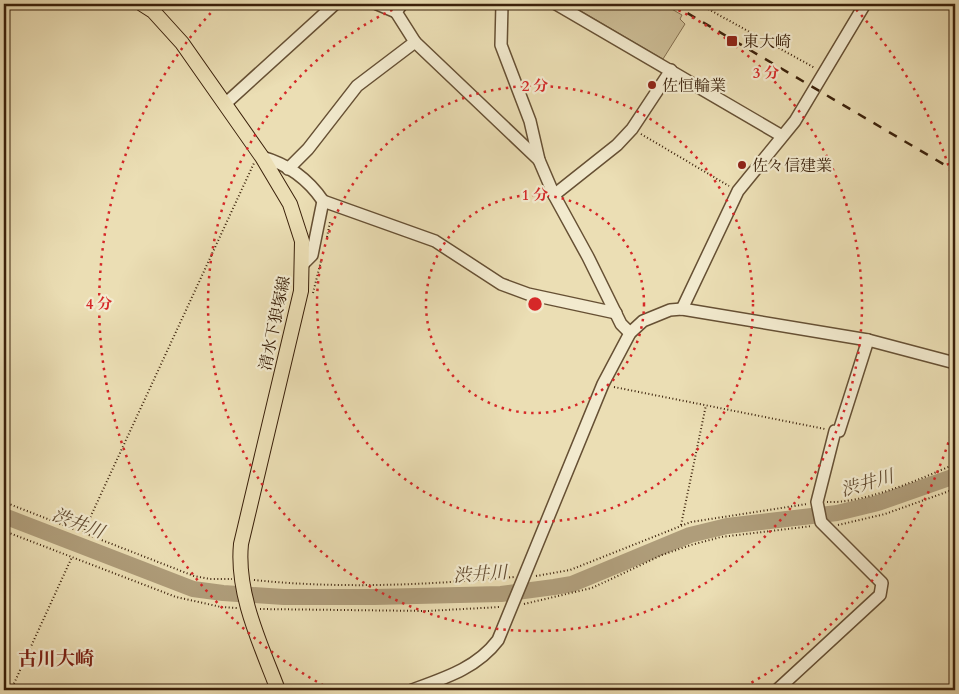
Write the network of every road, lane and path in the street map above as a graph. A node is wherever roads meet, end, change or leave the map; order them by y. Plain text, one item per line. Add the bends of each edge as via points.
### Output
1 (142, 4) edge
2 (335, 4) edge
3 (378, 4) edge
4 (502, 4) edge
5 (556, 4) edge
6 (699, 4) edge
7 (865, 4) edge
8 (399, 8) edge
9 (415, 42) junction
10 (670, 70) junction
11 (824, 73) junction
12 (225, 104) junction
13 (632, 129) junction
14 (782, 136) junction
15 (262, 157) junction
16 (538, 160) junction
17 (288, 169) junction
18 (738, 191) junction
19 (554, 195) junction
20 (323, 201) junction
21 (303, 264) junction
22 (682, 309) junction
23 (616, 313) junction
24 (630, 333) junction
25 (868, 340) junction
26 (955, 363) edge
27 (603, 384) junction
28 (706, 405) junction
29 (834, 431) junction
30 (955, 464) edge
31 (955, 488) edge
32 (4, 502) edge
33 (817, 504) junction
34 (681, 525) junction
35 (825, 526) junction
36 (4, 531) edge
37 (83, 533) junction
38 (72, 557) junction
39 (524, 578) junction
40 (242, 583) junction
41 (513, 604) junction
42 (248, 605) junction
43 (11, 690) edge
44 (278, 690) edge
45 (412, 690) edge
46 (777, 690) edge

1 - 12 main road, 清水下狼塚線 via 173,32
2 - 12 street
3 - 8 street
4 - 16 street via 501,45 530,121
5 - 10 street
6 - 11 path
7 - 11 street
8 - 9 street
9 - 16 street
9 - 17 street via 357,86 308,149
10 - 13 street
10 - 14 street
11 - 14 street
12 - 15 main road, 清水下狼塚線
13 - 18 path
13 - 19 street via 617,145
14 - 18 street
15 - 17 street
15 - 21 main road, 清水下狼塚線 via 297,222
15 - 37 path via 251,165
16 - 19 street
17 - 20 street via 306,179
18 - 22 street
19 - 23 street
20 - 21 street via 312,255
20 - 23 street via 434,241 501,284 544,299
21 - 40 main road, 清水下狼塚線 via 301,291 240,544
22 - 24 street via 670,310 643,321
22 - 25 street
23 - 24 street
24 - 27 street
25 - 26 street
25 - 29 street via 839,432
27 - 28 path
27 - 39 street
28 - 29 path
28 - 34 path
29 - 33 street
30 - 33 path via 883,491
31 - 35 path via 885,514
32 - 37 path
33 - 34 path
33 - 35 street
34 - 39 path via 570,570
35 - 41 path via 721,537 662,556 592,588
35 - 46 street via 882,583 882,589 880,595
36 - 38 path
37 - 40 path via 194,576
38 - 42 path via 176,597 221,607
38 - 43 path
39 - 40 path via 420,585
39 - 41 street
40 - 42 main road, 清水下狼塚線
41 - 42 path via 427,611
41 - 45 street via 491,650 464,671
42 - 44 main road, 清水下狼塚線

